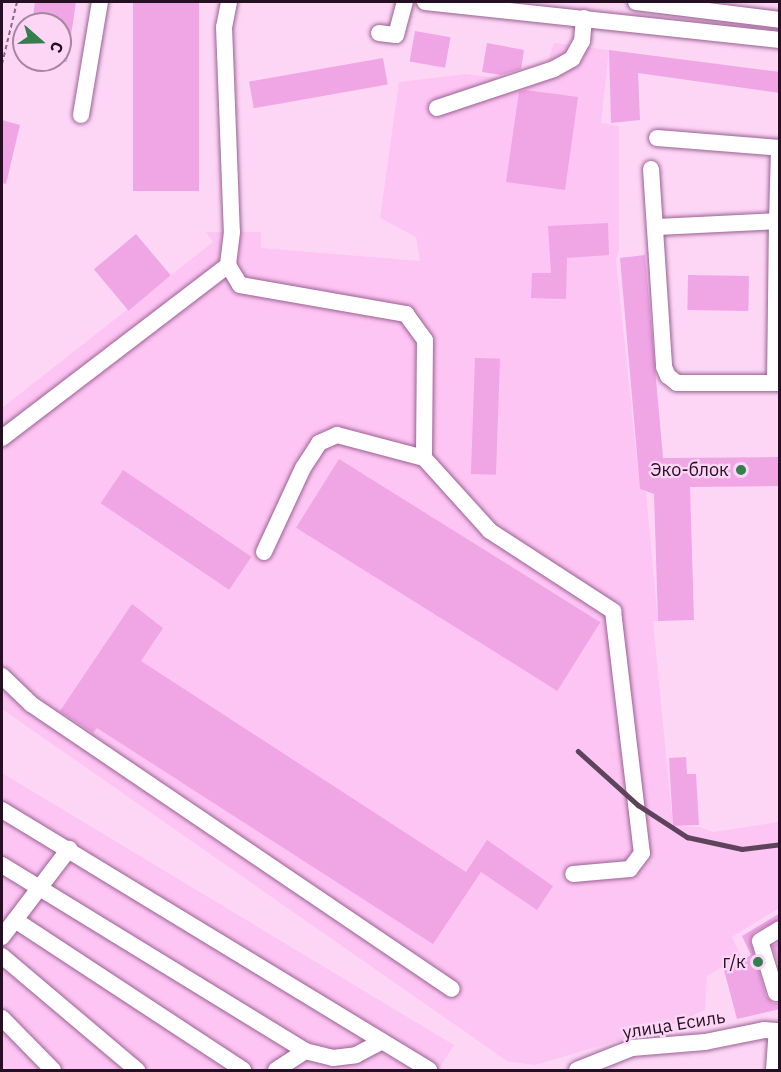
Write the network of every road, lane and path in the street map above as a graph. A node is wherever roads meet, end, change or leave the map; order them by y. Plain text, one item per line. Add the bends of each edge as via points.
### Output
1 (17, 2) edge
2 (100, 2) edge
3 (229, 2) edge
4 (405, 2) edge
5 (425, 2) edge
6 (636, 2) edge
7 (584, 18) junction
8 (780, 20) edge
9 (379, 33) dead end
10 (780, 40) edge
11 (2, 64) edge
12 (437, 108) dead end
13 (81, 115) dead end
14 (657, 138) dead end
15 (779, 148) edge
16 (651, 169) dead end
17 (777, 221) junction
18 (655, 227) junction
19 (228, 266) junction
20 (777, 383) edge
21 (2, 438) edge
22 (424, 458) junction
23 (264, 552) dead end
24 (2, 676) edge
25 (2, 810) edge
26 (69, 849) junction
27 (2, 865) edge
28 (573, 874) dead end
29 (41, 889) junction
30 (15, 920) junction
31 (780, 928) edge
32 (2, 937) edge
33 (2, 956) edge
34 (452, 989) dead end
35 (778, 995) edge
36 (2, 1018) edge
37 (778, 1031) edge
38 (380, 1042) junction
39 (305, 1051) junction
40 (53, 1071) edge
41 (138, 1071) edge
42 (243, 1071) edge
43 (276, 1071) edge
44 (429, 1071) edge
45 (577, 1071) edge
46 (774, 1071) edge

1 - 11 path
2 - 13 street
3 - 19 street via 224,27 232,232
4 - 9 street via 396,35
5 - 7 street
6 - 8 street
7 - 10 street
7 - 12 street via 582,42 572,59 554,69
14 - 15 street
15 - 17 street
16 - 18 street
17 - 18 street
17 - 20 street
18 - 20 street via 663,367 668,376 677,383
19 - 21 street
19 - 22 street via 240,285 406,314 425,340
22 - 23 street via 337,435 319,443 303,468
22 - 28 street via 490,531 613,611 642,853 630,869
24 - 34 street via 31,704
25 - 26 street
26 - 29 street
26 - 38 street
27 - 29 street
29 - 30 street
29 - 39 street
30 - 32 street
30 - 42 street
31 - 35 street via 760,941
33 - 41 street
36 - 40 street
37 - 45 street, улица Есиль via 632,1048
37 - 46 street
38 - 39 street via 356,1055 333,1058
38 - 44 street
39 - 43 street

